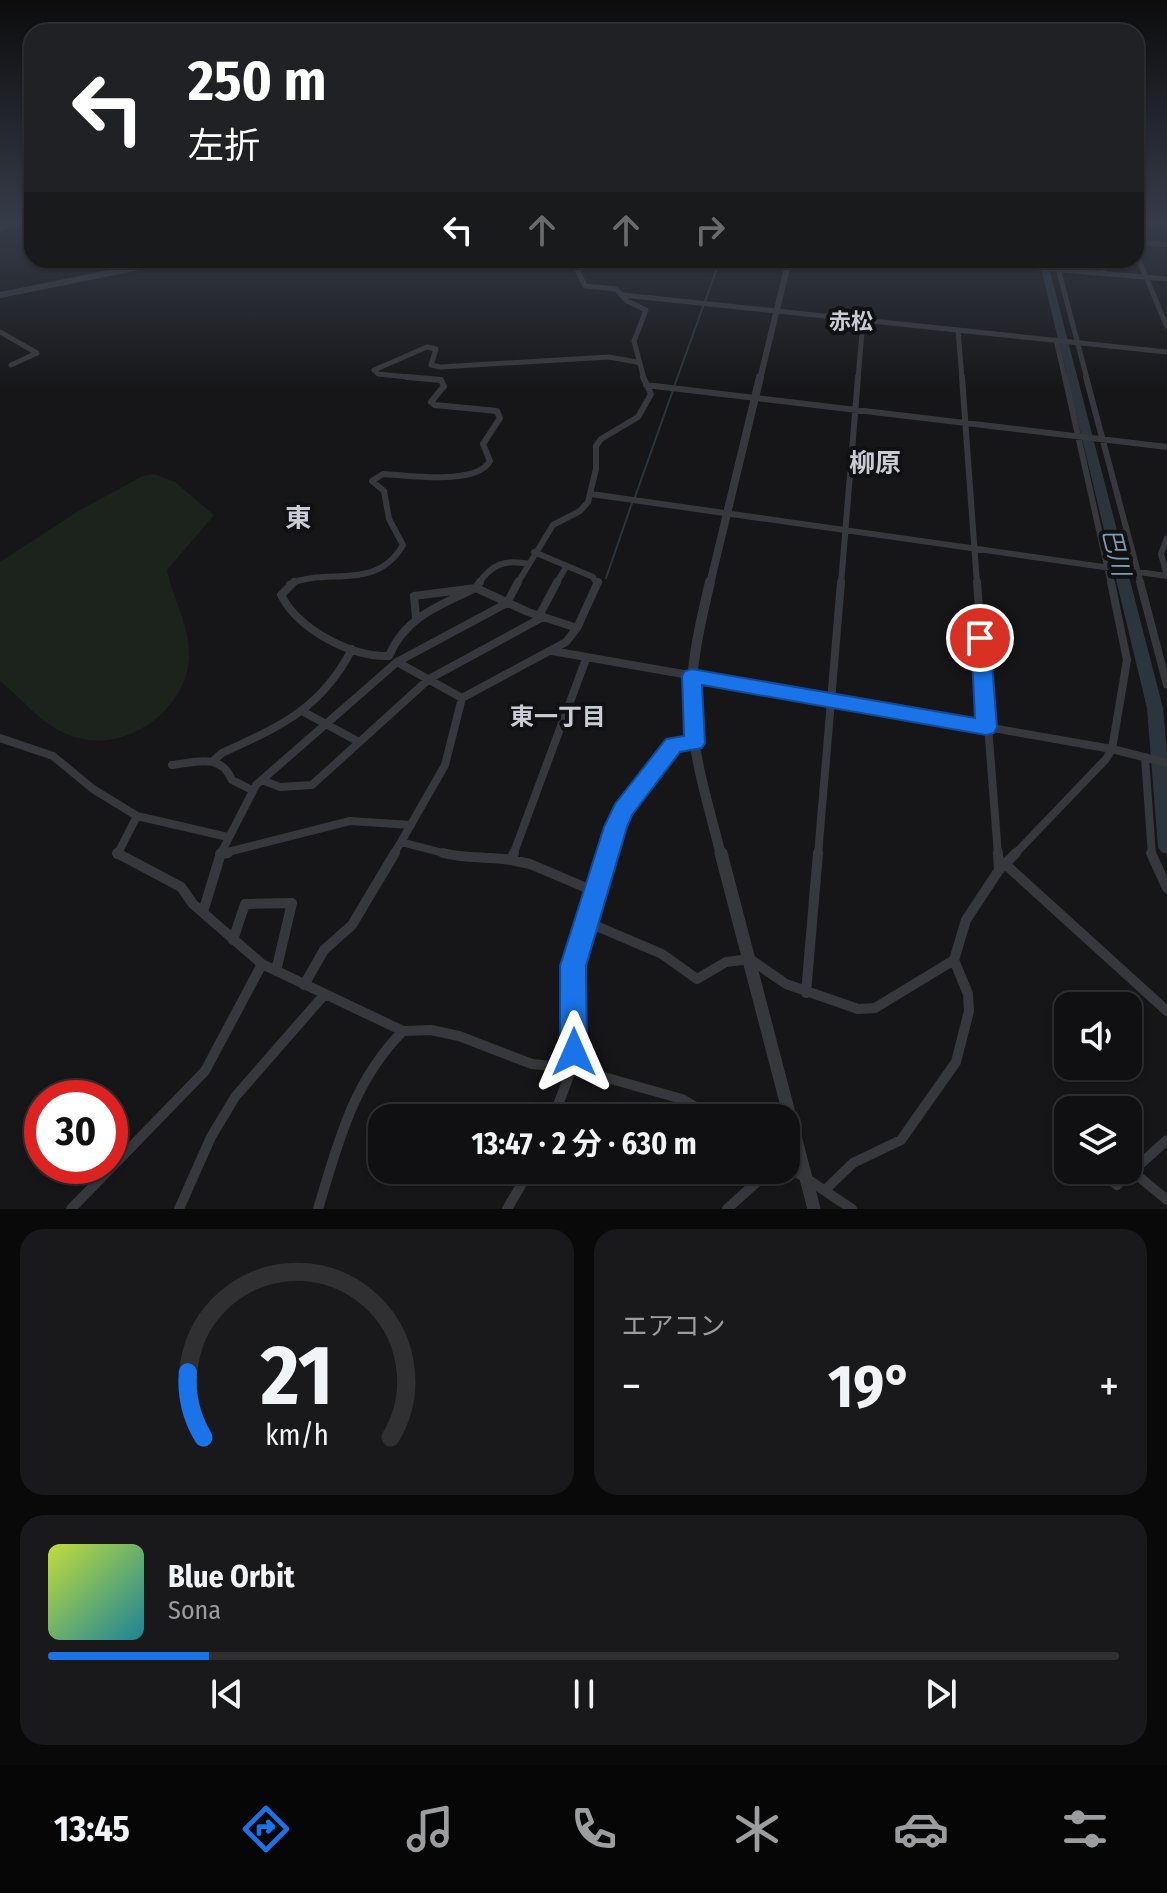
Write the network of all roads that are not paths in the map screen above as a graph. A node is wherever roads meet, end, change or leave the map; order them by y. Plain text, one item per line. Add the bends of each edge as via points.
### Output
1 (87, 277) edge
2 (581, 277) edge
3 (784, 277) edge
4 (1060, 277) edge
5 (1146, 277) edge
6 (0, 295) edge
7 (623, 295) junction
8 (775, 310) junction
9 (863, 320) junction
10 (1167, 327) edge
11 (958, 330) junction
12 (0, 332) edge
13 (1056, 340) junction
14 (1077, 342) junction
15 (1167, 352) edge
16 (637, 362) junction
17 (11, 365) dead end
18 (646, 385) junction
19 (754, 397) junction
20 (857, 410) junction
21 (965, 422) junction
22 (1078, 436) junction
23 (1101, 439) junction
24 (1167, 447) edge
25 (591, 494) junction
26 (726, 513) junction
27 (846, 530) junction
28 (1167, 538) edge
29 (975, 548) junction
30 (1165, 549) edge
31 (534, 552) junction
32 (529, 564) junction
33 (566, 567) junction
34 (1109, 568) junction
35 (1138, 572) junction
36 (476, 588) junction
37 (507, 603) junction
38 (541, 616) junction
39 (416, 618) junction
40 (577, 628) junction
41 (352, 649) junction
42 (552, 651) junction
43 (393, 659) junction
44 (586, 659) junction
45 (692, 676) junction
46 (429, 679) junction
47 (1167, 685) edge
48 (462, 698) junction
49 (832, 702) junction
50 (302, 711) junction
51 (326, 724) junction
52 (986, 727) junction
53 (0, 738) edge
54 (359, 742) junction
55 (695, 743) junction
56 (1112, 749) junction
57 (1145, 757) junction
58 (214, 760) junction
59 (1167, 763) edge
60 (172, 765) dead end
61 (262, 780) junction
62 (252, 790) junction
63 (137, 816) junction
64 (411, 825) junction
65 (228, 837) junction
66 (401, 842) junction
67 (220, 854) junction
68 (511, 860) junction
69 (1002, 867) junction
70 (1167, 888) edge
71 (596, 892) junction
72 (203, 912) junction
73 (587, 922) junction
74 (233, 940) junction
75 (750, 959) junction
76 (954, 960) junction
77 (262, 964) junction
78 (276, 971) junction
79 (304, 985) junction
80 (806, 993) junction
81 (324, 995) junction
82 (1167, 1011) edge
83 (403, 1031) junction
84 (572, 1068) junction
85 (558, 1104) edge
86 (691, 1104) edge
87 (1167, 1140) edge
88 (1142, 1162) edge
89 (800, 1174) edge
90 (807, 1179) junction
91 (1142, 1179) edge
92 (522, 1184) edge
93 (755, 1184) edge
94 (825, 1190) junction
95 (1167, 1200) edge
96 (71, 1209) edge
97 (179, 1209) edge
98 (318, 1209) edge
99 (507, 1209) edge
100 (727, 1209) edge
101 (814, 1209) edge
102 (852, 1209) edge

1 - 6 street
2 - 7 street via 585,286 611,287
3 - 8 street
4 - 14 street
5 - 10 street
7 - 8 street
7 - 16 street via 646,310 634,341
8 - 9 street
8 - 19 street
9 - 11 street
9 - 20 street
11 - 13 street
11 - 21 street
12 - 17 street via 37,353
13 - 14 street
13 - 22 street
14 - 15 street
14 - 23 street
16 - 18 street
16 - 41 street via 609,357 440,367 431,365 436,349 427,347 374,370 441,380 444,386 431,403 490,409 500,418 484,438 490,461 475,474 375,476 372,481 384,491 389,519 403,545 395,559 368,571 297,581 281,595 294,616
18 - 19 street
18 - 25 street via 651,394 638,417 596,446
19 - 20 street
19 - 26 street
20 - 21 street
20 - 27 street
21 - 22 street
21 - 29 street
22 - 23 street
22 - 34 street
23 - 24 street
23 - 35 street
25 - 26 street
25 - 31 street via 580,511 553,525
26 - 27 street
26 - 45 street
27 - 29 street
27 - 49 street
28 - 30 street
29 - 34 street
29 - 52 street
30 - 35 street via 1161,554 1167,576
31 - 32 street
31 - 33 street
32 - 36 street via 499,562
32 - 37 street
33 - 38 street
33 - 40 street via 598,582
34 - 35 street
34 - 56 street via 1127,660
35 - 47 street
36 - 37 street
36 - 39 street
36 - 39 street via 414,596
37 - 38 street
37 - 43 street
38 - 40 street
38 - 46 street
39 - 43 street via 400,631
40 - 42 street
41 - 43 street
41 - 50 street via 333,683
42 - 44 street
42 - 48 street
43 - 46 street
43 - 51 street
44 - 45 street
44 - 68 street
45 - 49 street
45 - 55 street
46 - 48 street
46 - 54 street
48 - 64 street via 445,765
49 - 52 street
49 - 80 street
50 - 51 street
50 - 58 street
51 - 54 street
51 - 61 street
52 - 56 street
52 - 69 street
53 - 63 street via 53,756
54 - 61 street via 312,785 280,787
55 - 71 street via 674,744 623,810
55 - 75 street
56 - 57 street
56 - 69 street
57 - 59 street
57 - 70 street via 1151,853
58 - 60 street
58 - 62 street via 227,768 232,780
61 - 62 street
62 - 65 street
63 - 65 street
63 - 72 street via 116,854 181,887
64 - 66 street
64 - 67 street via 344,821 290,833 252,850
65 - 67 street
66 - 68 street via 467,859
66 - 79 street via 352,925 324,950
67 - 72 street
68 - 71 street
69 - 76 street via 966,920
69 - 82 street
71 - 73 street
72 - 74 street
73 - 75 street via 662,954 697,979 726,962
73 - 84 street via 573,966
74 - 77 street
74 - 78 street via 245,904 292,903
75 - 80 street
75 - 90 street
76 - 80 street via 875,1008 858,1009
76 - 94 street via 969,1011 956,1062 901,1140 853,1163
77 - 78 street
77 - 96 street via 205,1071
78 - 79 street
79 - 81 street
81 - 83 street
81 - 97 street via 224,1113
83 - 84 street via 459,1036 532,1064
83 - 98 street via 347,1113
84 - 85 street
84 - 86 street
87 - 88 street
89 - 90 street
90 - 94 street
90 - 101 street
91 - 95 street
92 - 99 street
93 - 100 street
94 - 102 street

